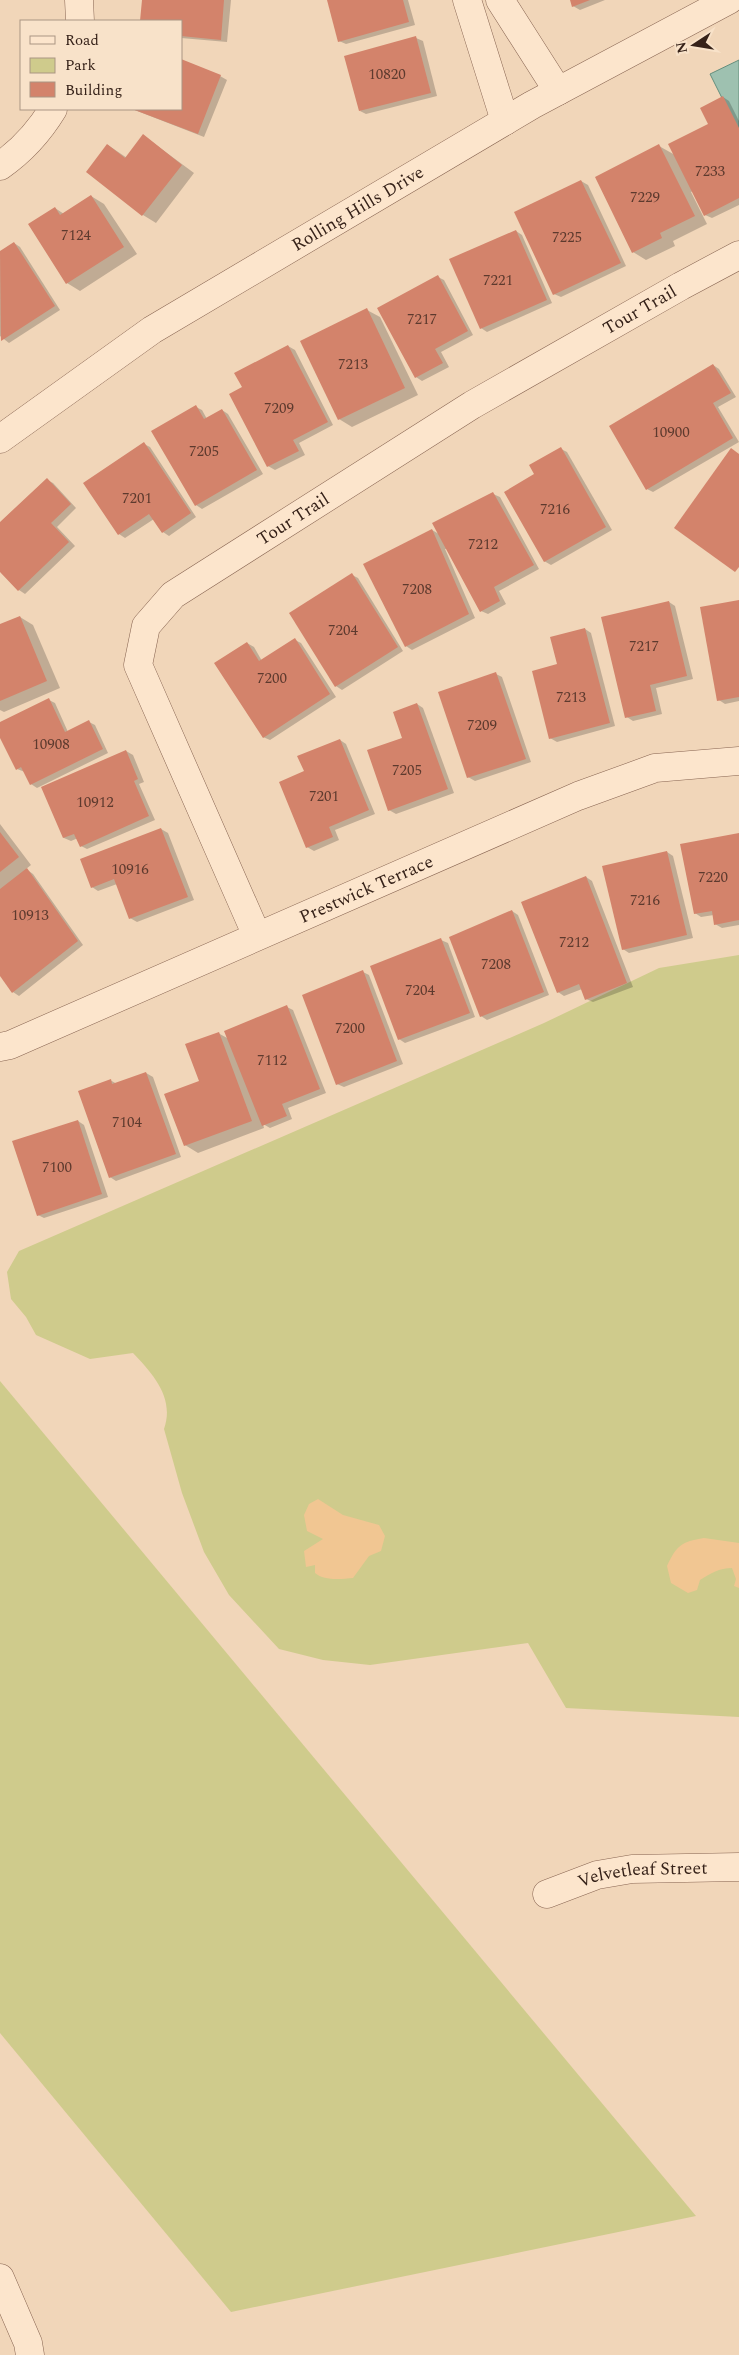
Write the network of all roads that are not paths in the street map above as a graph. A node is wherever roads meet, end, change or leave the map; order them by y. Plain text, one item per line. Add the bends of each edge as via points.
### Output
1 (79, 0) edge
2 (466, 0) edge
3 (500, 0) edge
4 (728, 0) edge
5 (80, 20) edge
6 (558, 91) junction
7 (52, 110) edge
8 (505, 121) junction
9 (0, 166) edge
10 (738, 258) edge
11 (0, 439) edge
12 (739, 761) edge
13 (257, 936) junction
14 (0, 1047) edge
15 (739, 1867) edge
16 (547, 1894) dead end
17 (0, 2278) edge
18 (30, 2355) edge

1 - 5 street
2 - 8 street
3 - 6 street
4 - 6 street, Rolling Hills Drive
6 - 8 street, Rolling Hills Drive
7 - 9 street via 41,129
8 - 11 street, Rolling Hills Drive via 152,330
10 - 13 street, Tour Trail via 680,286 472,405 173,595 146,626 138,665
12 - 13 street, Prestwick Terrace via 655,768 578,796
13 - 14 street, Prestwick Terrace
15 - 16 street, Velvetleaf Street via 632,1869 597,1875
17 - 18 street

